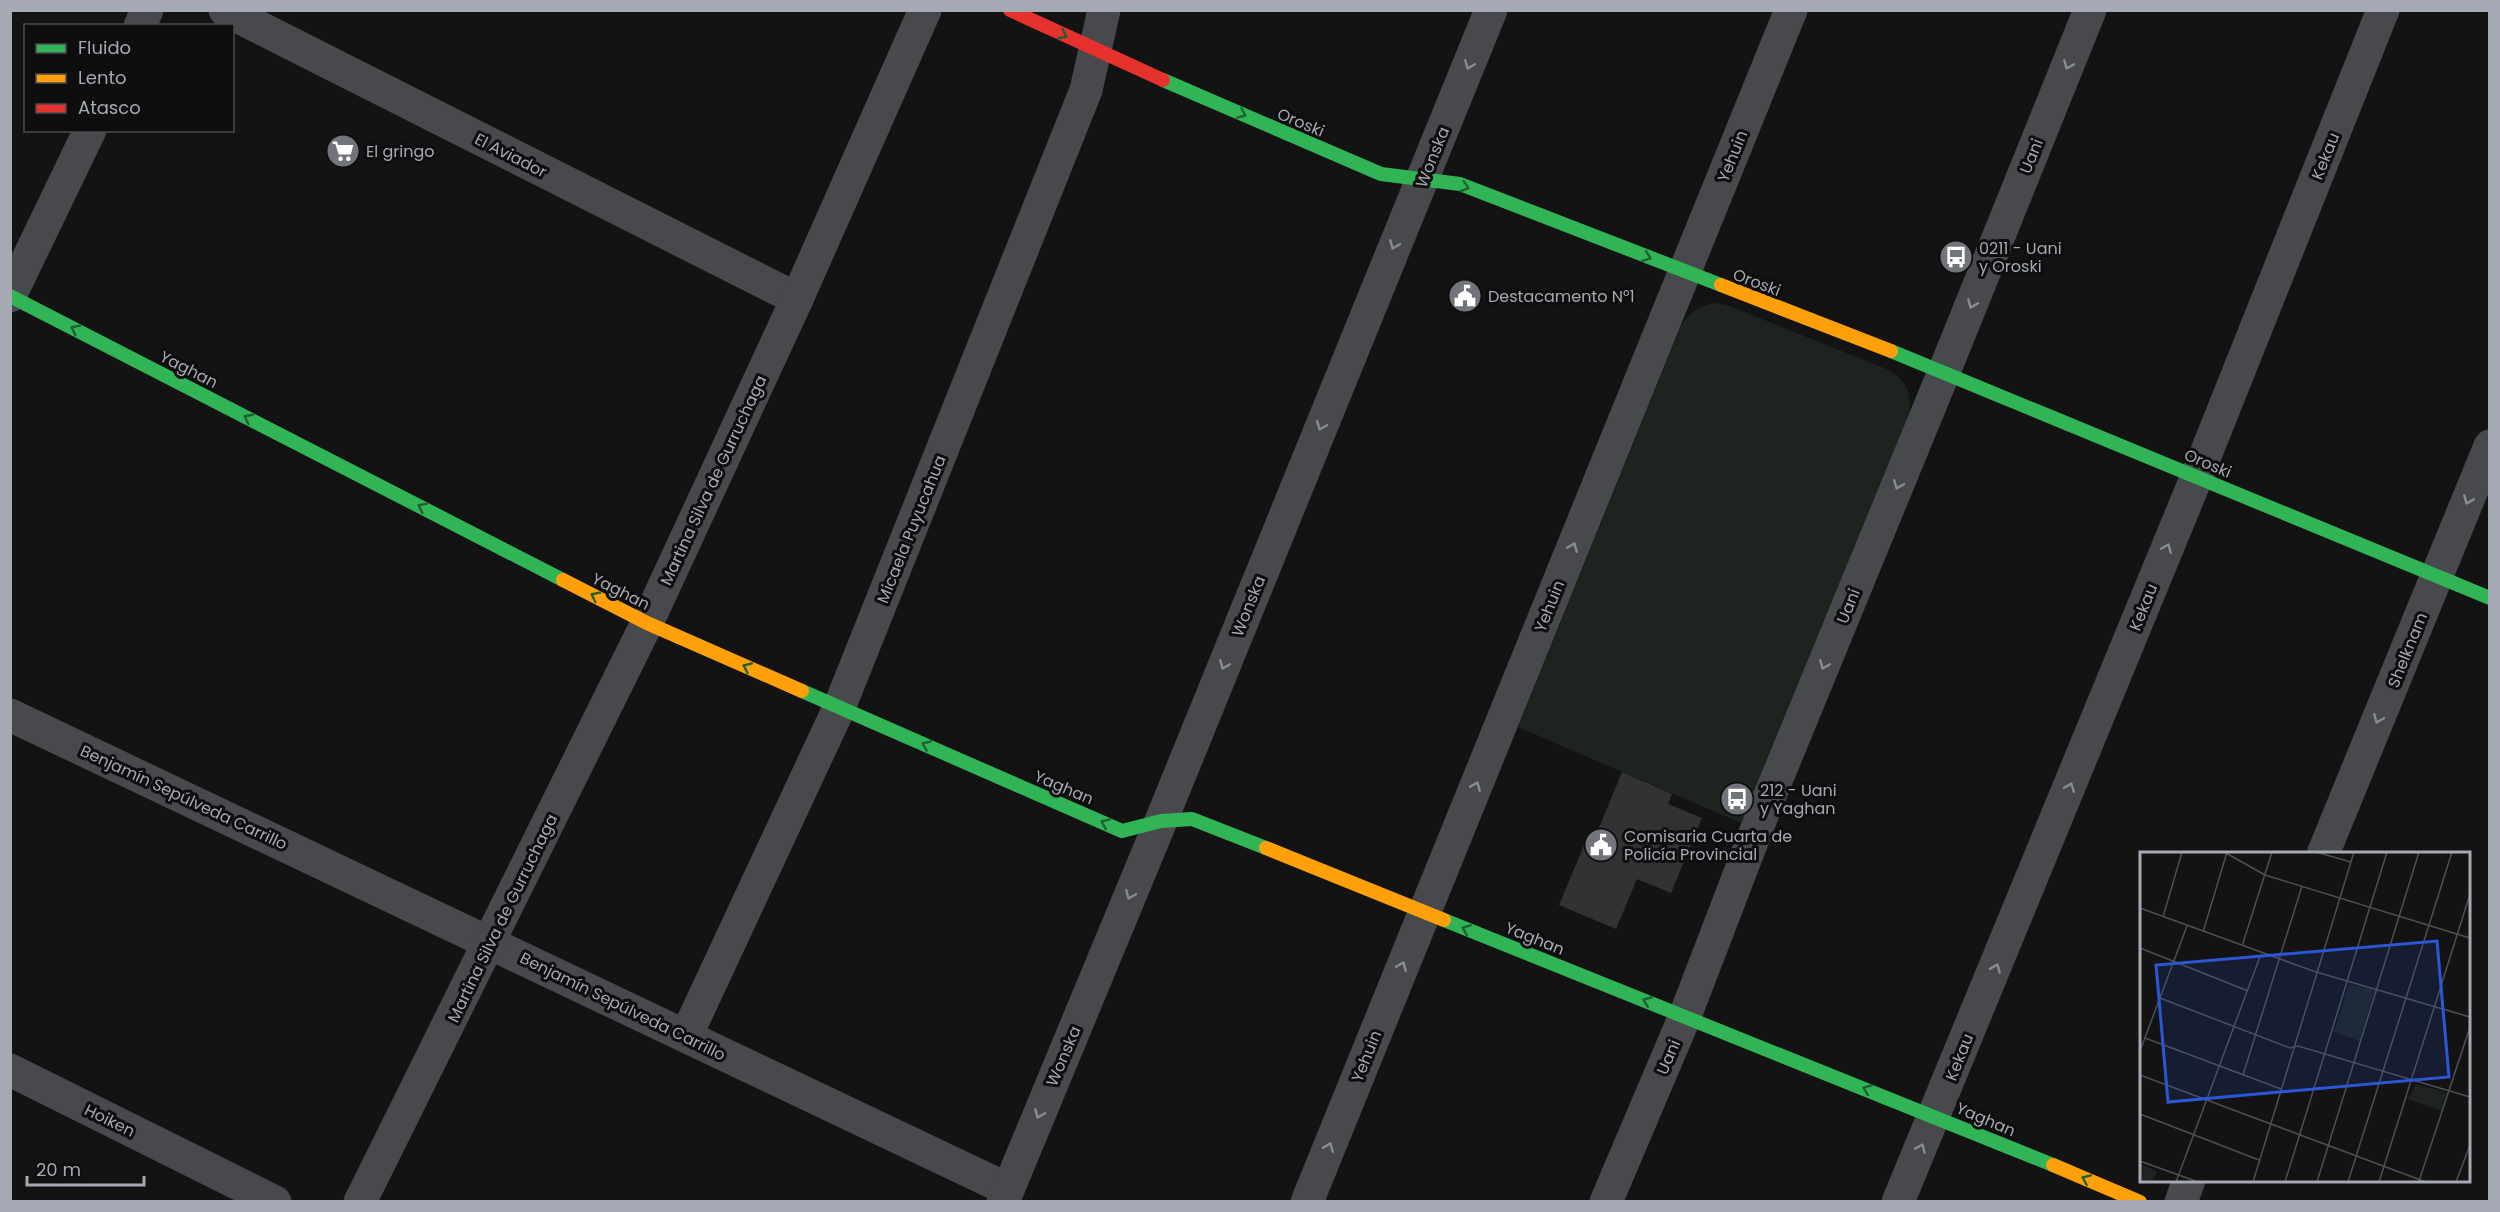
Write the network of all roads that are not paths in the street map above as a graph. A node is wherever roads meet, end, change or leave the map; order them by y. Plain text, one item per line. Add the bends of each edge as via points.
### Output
1 (147, 10) edge
2 (225, 10) edge
3 (925, 10) edge
4 (1010, 10) edge
5 (1104, 10) edge
6 (1491, 10) edge
7 (1791, 10) edge
8 (2090, 10) edge
9 (2383, 10) edge
10 (141, 24) edge
11 (1096, 51) junction
12 (89, 132) edge
13 (1422, 181) junction
14 (1685, 272) junction
15 (10, 296) edge
16 (797, 299) junction
17 (1944, 372) junction
18 (2490, 446) edge
19 (2197, 476) junction
20 (2436, 577) junction
21 (2490, 598) edge
22 (647, 623) junction
23 (839, 708) junction
24 (10, 715) edge
25 (1161, 821) junction
26 (2324, 852) edge
27 (1424, 912) junction
28 (490, 942) junction
29 (1685, 1016) junction
30 (686, 1036) junction
31 (10, 1071) edge
32 (1935, 1116) junction
33 (2189, 1182) edge
34 (1005, 1195) edge
35 (275, 1202) edge
36 (360, 1202) edge
37 (1307, 1202) edge
38 (1606, 1202) edge
39 (1898, 1202) edge
40 (2140, 1202) edge
41 (2181, 1202) edge

1 - 10 street
2 - 16 street, El Aviador
3 - 16 street, Martina Silva de Gurruchaga
4 -> 11 street, Oroski
5 - 11 street, Micaela Puyucahua
6 -> 13 street, Wonska
7 - 14 street, Yehuin
8 -> 17 street, Uani
9 - 19 street, Kekau
11 -> 13 street, Oroski via 1381,174
11 - 23 street, Micaela Puyucahua via 1086,90
12 - 15 street
13 -> 14 street, Oroski via 1460,184
13 -> 25 street, Wonska
14 - 17 street, Oroski
27 -> 14 street, Yehuin
22 -> 15 street, Yaghan
16 - 22 street, Martina Silva de Gurruchaga
17 - 19 street, Oroski
17 -> 29 street, Uani via 1766,805
18 -> 20 street, Shelknam
19 - 20 street, Oroski
32 -> 19 street, Kekau
20 - 21 street, Oroski
20 -> 26 street, Shelknam
23 -> 22 street, Yaghan
22 - 28 street, Martina Silva de Gurruchaga
25 -> 23 street, Yaghan via 1122,831
23 - 30 street, Micaela Puyucahua
24 - 28 street, Benjamín Sepúlveda Carrillo
25 - 27 street, Yaghan via 1192,819
25 -> 34 street, Wonska
29 -> 27 street, Yaghan
37 -> 27 street, Yehuin
28 - 30 street, Benjamín Sepúlveda Carrillo
28 - 36 street, Martina Silva de Gurruchaga
32 -> 29 street, Yaghan
29 - 38 street, Uani
30 - 34 street, Benjamín Sepúlveda Carrillo
31 - 35 street, Hoiken
39 -> 32 street, Kekau
40 -> 32 street, Yaghan
33 - 41 street

